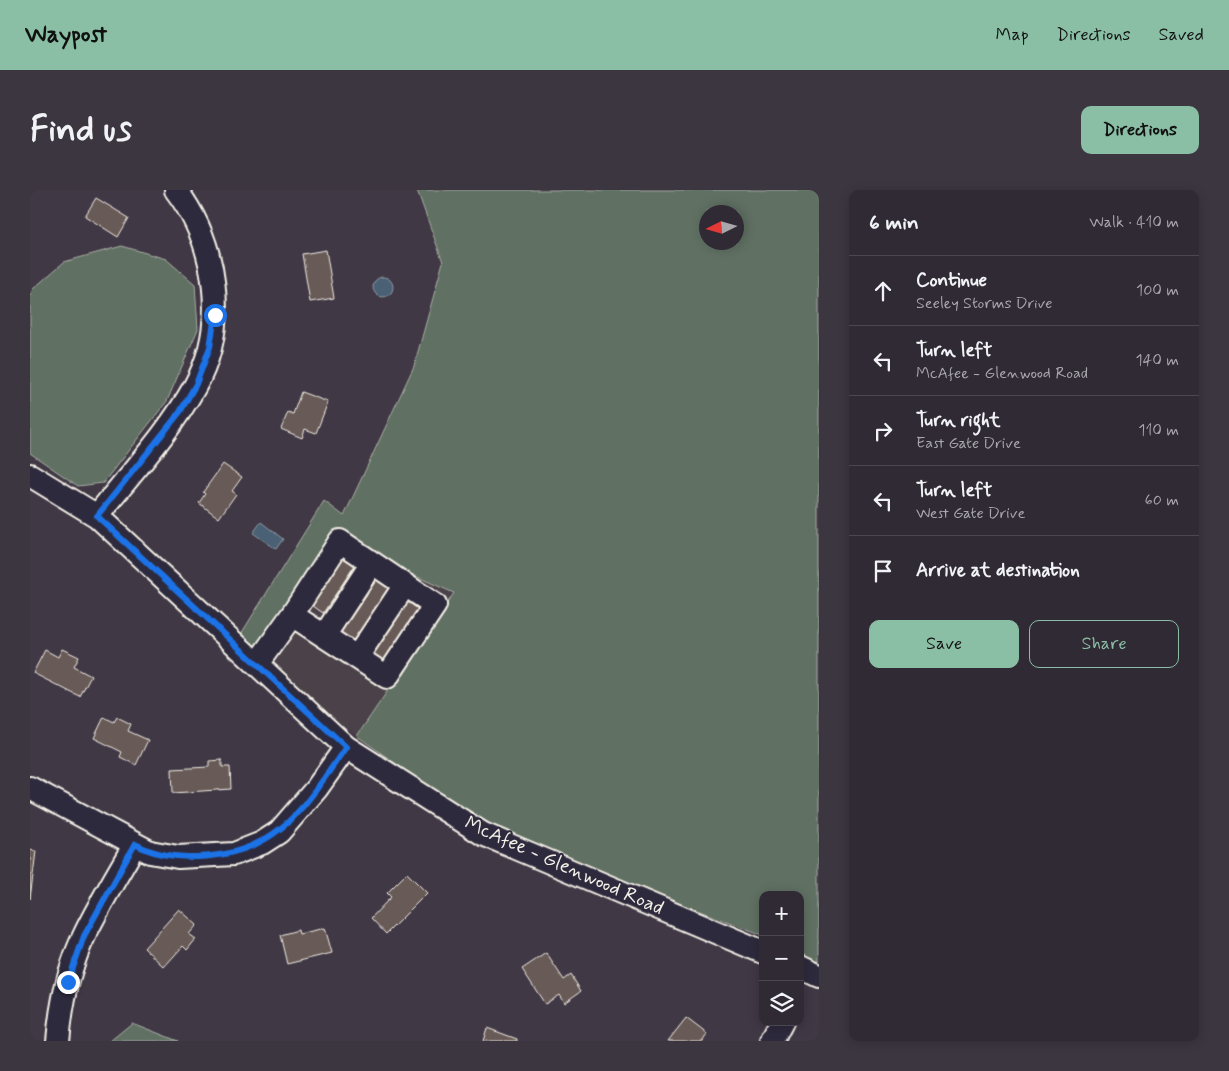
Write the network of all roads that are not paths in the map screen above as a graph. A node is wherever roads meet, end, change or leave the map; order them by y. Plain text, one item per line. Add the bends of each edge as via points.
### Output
1 (176, 190) edge
2 (30, 475) edge
3 (97, 516) junction
4 (372, 563) junction
5 (405, 585) junction
6 (292, 615) junction
7 (324, 636) junction
8 (357, 657) junction
9 (257, 664) junction
10 (346, 747) junction
11 (30, 788) edge
12 (135, 844) junction
13 (759, 950) edge
14 (780, 1026) edge
15 (58, 1041) edge
16 (772, 1041) edge

1 - 3 street via 202,235 213,273 215,315 210,347 196,384 180,412
2 - 3 street, McAfee - Glenwood Road
3 - 9 street, McAfee - Glenwood Road
4 - 5 street
4 - 6 street via 340,541
4 - 7 street
5 - 8 street
5 - 8 street via 435,605 387,676
6 - 7 street
6 - 9 street
7 - 8 street
9 - 10 street, McAfee - Glenwood Road
10 - 12 street via 297,812 279,832 262,843 234,854 178,857 150,852
10 - 13 street, McAfee - Glenwood Road via 483,834
11 - 12 street
12 - 15 street via 84,936 68,982
14 - 16 street

